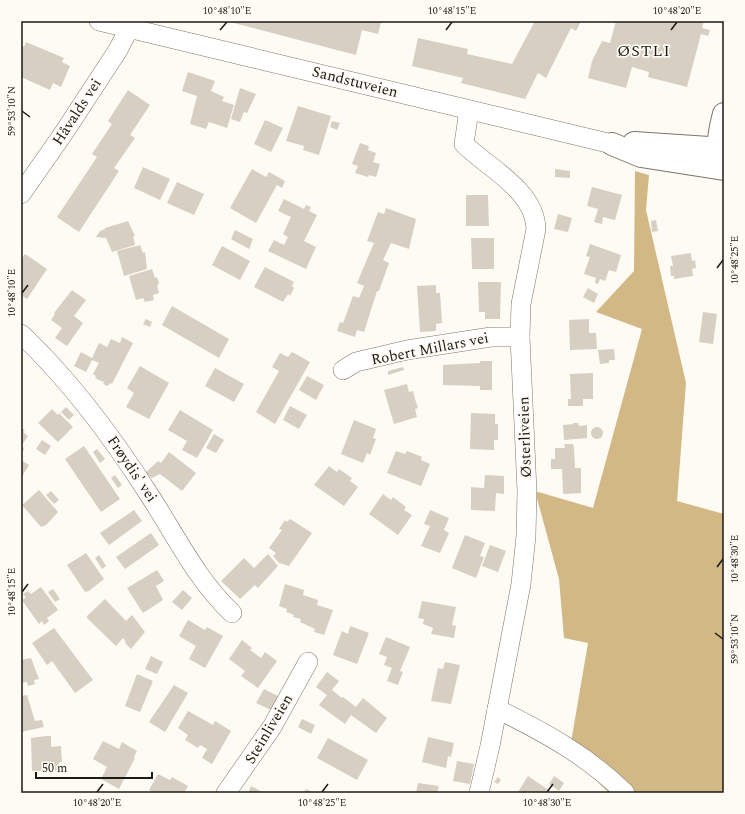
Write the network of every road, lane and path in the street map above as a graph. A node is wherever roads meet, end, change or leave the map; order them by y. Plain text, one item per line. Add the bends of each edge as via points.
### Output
1 (99, 21) edge
2 (131, 24) edge
3 (470, 110) junction
4 (724, 114) edge
5 (612, 144) joint
6 (723, 157) edge
7 (21, 194) edge
8 (21, 334) edge
9 (520, 337) junction
10 (343, 370) dead end
11 (232, 613) dead end
12 (308, 662) dead end
13 (497, 709) junction
14 (226, 793) edge
15 (480, 793) edge
16 (626, 793) edge

1 - 2 street, Sandstuveien
2 - 3 street, Sandstuveien
2 - 7 street, Håvalds vei via 118,50
3 - 5 street, Sandstuveien
3 - 9 street, Østerliveien via 464,144 523,197 536,224 534,248 521,304
4 - 6 main road via 719,134
5 - 6 main road, Sandstuveien via 643,142
8 - 11 street, Frøydis' vei via 56,371 108,435 203,580
9 - 10 street, Robert Millars vei via 492,337 407,350 356,362
9 - 13 street, Østerliveien via 526,463 526,536 521,584
12 - 14 street, Steinliveien via 272,727
13 - 15 street, Østerliveien
13 - 16 street via 544,732 578,753

